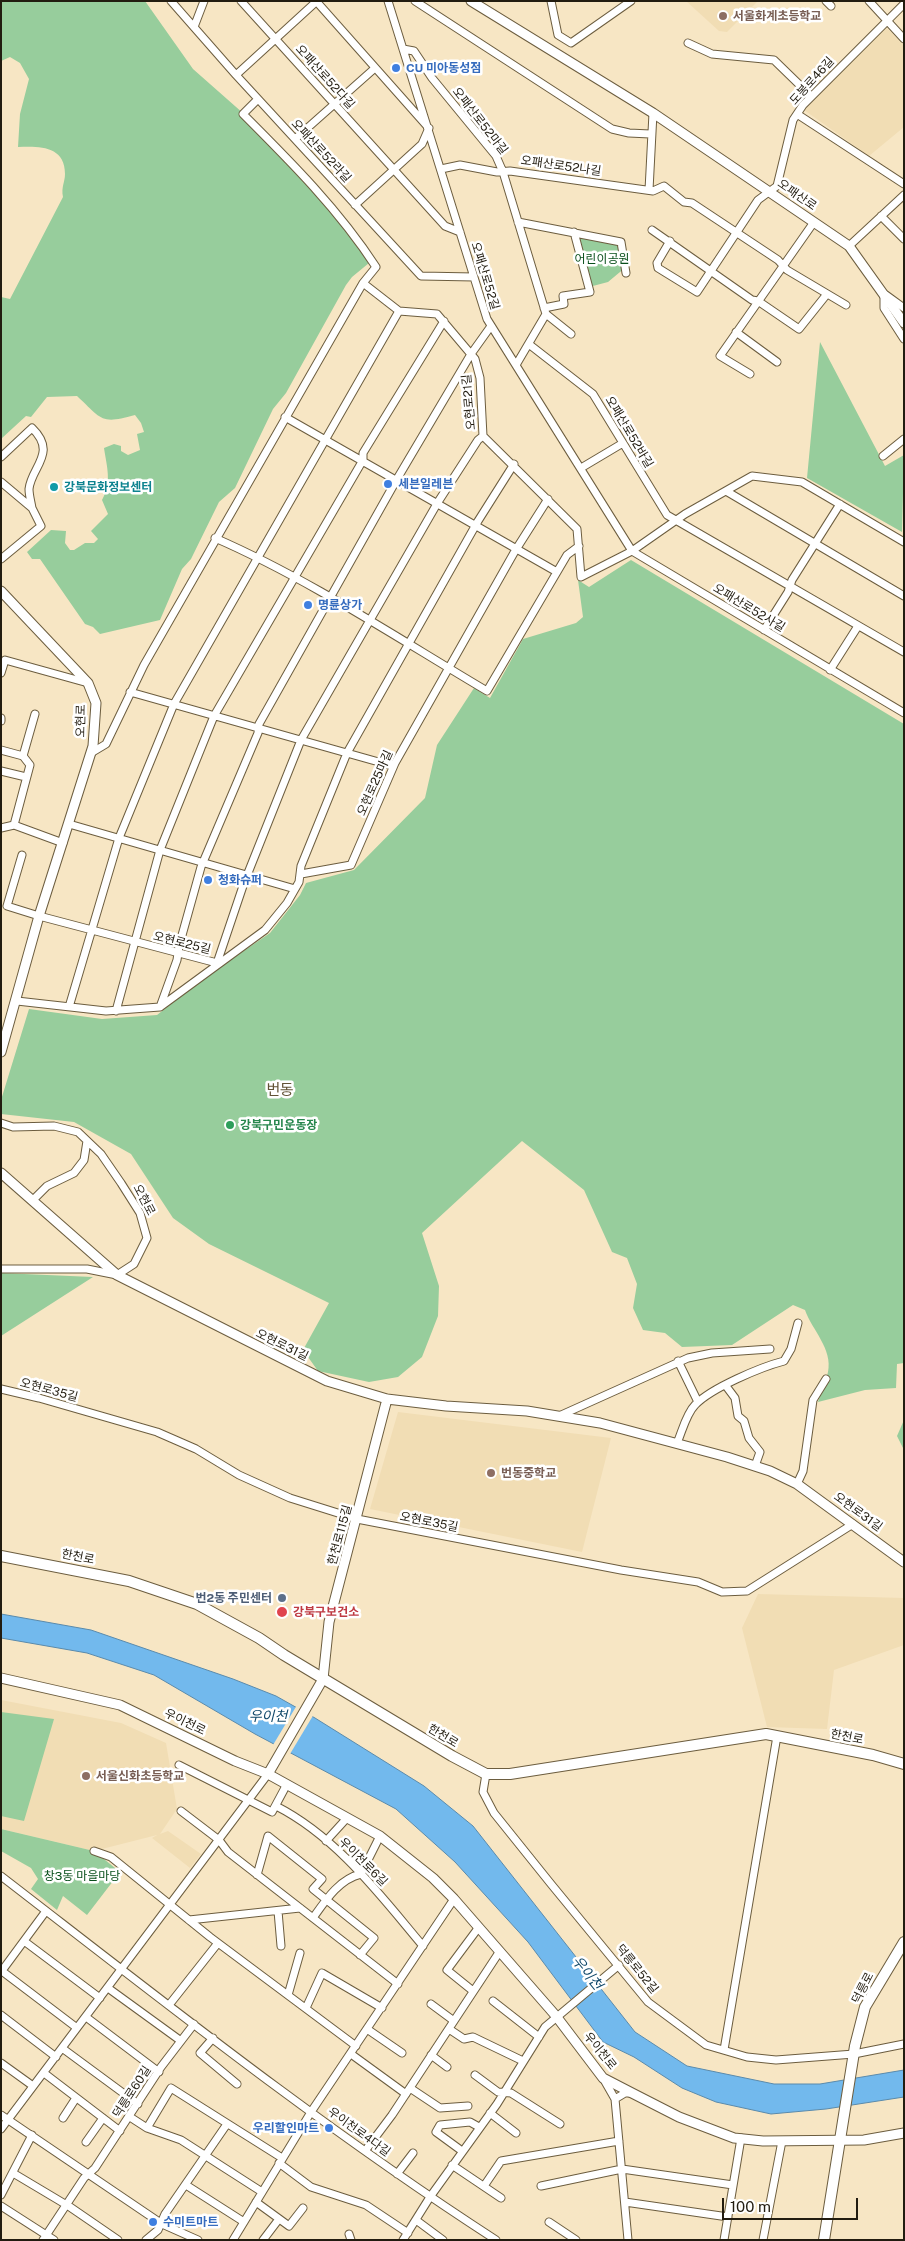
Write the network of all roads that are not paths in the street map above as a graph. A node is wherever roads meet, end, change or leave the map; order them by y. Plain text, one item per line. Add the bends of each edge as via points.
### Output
1 (172, 1) edge
2 (204, 1) edge
3 (241, 1) edge
4 (316, 1) edge
5 (388, 1) edge
6 (416, 1) edge
7 (471, 1) edge
8 (551, 1) edge
9 (630, 1) edge
10 (869, 1) edge
11 (904, 4) edge
12 (888, 20) junction
13 (194, 27) junction
14 (275, 39) junction
15 (904, 39) edge
16 (688, 43) dead end
17 (403, 48) junction
18 (375, 68) junction
19 (236, 75) junction
20 (811, 96) junction
21 (258, 99) junction
22 (334, 104) junction
23 (653, 113) junction
24 (798, 114) junction
25 (429, 128) junction
26 (650, 134) junction
27 (295, 139) junction
28 (393, 169) junction
29 (441, 169) junction
30 (503, 172) junction
31 (904, 184) edge
32 (649, 190) junction
33 (771, 192) junction
34 (904, 195) edge
35 (355, 205) junction
36 (881, 216) junction
37 (518, 222) junction
38 (814, 222) junction
39 (652, 230) dead end
40 (460, 232) junction
41 (574, 232) junction
42 (737, 233) junction
43 (904, 239) edge
44 (670, 241) junction
45 (849, 246) junction
46 (783, 266) junction
47 (711, 271) junction
48 (626, 273) dead end
49 (474, 277) junction
50 (363, 282) junction
51 (827, 294) junction
52 (884, 294) junction
53 (758, 301) junction
54 (846, 305) dead end
55 (904, 308) edge
56 (399, 311) junction
57 (545, 311) junction
58 (444, 321) junction
59 (904, 323) edge
60 (491, 326) junction
61 (736, 332) junction
62 (571, 334) dead end
63 (904, 340) edge
64 (530, 345) junction
65 (471, 354) junction
66 (777, 362) dead end
67 (516, 365) junction
68 (750, 374) dead end
69 (286, 417) junction
70 (483, 436) junction
71 (326, 438) junction
72 (904, 439) edge
73 (623, 443) junction
74 (883, 456) dead end
75 (1, 457) edge
76 (362, 460) junction
77 (514, 464) junction
78 (581, 468) junction
79 (397, 479) junction
80 (1, 482) edge
81 (726, 491) junction
82 (548, 499) junction
83 (438, 502) junction
84 (840, 504) junction
85 (32, 508) junction
86 (676, 521) junction
87 (476, 526) junction
88 (215, 538) junction
89 (904, 542) edge
90 (816, 543) junction
91 (579, 546) junction
92 (517, 548) junction
93 (632, 550) junction
94 (258, 556) junction
95 (1, 559) edge
96 (557, 572) junction
97 (294, 577) junction
98 (790, 586) junction
99 (1, 591) edge
100 (904, 596) edge
101 (329, 598) junction
102 (371, 623) junction
103 (858, 626) junction
104 (764, 630) junction
105 (408, 645) junction
106 (903, 650) edge
107 (449, 668) junction
108 (830, 670) junction
109 (1, 673) edge
110 (88, 683) junction
111 (130, 692) junction
112 (174, 704) junction
113 (904, 712) edge
114 (35, 714) dead end
115 (214, 716) junction
116 (259, 729) junction
117 (301, 740) junction
118 (1, 750) edge
119 (90, 753) junction
120 (347, 753) junction
121 (23, 756) junction
122 (393, 766) junction
123 (1, 771) edge
124 (26, 777) junction
125 (69, 824) junction
126 (14, 825) junction
127 (1, 828) edge
128 (119, 838) junction
129 (63, 843) junction
130 (160, 850) junction
131 (22, 855) dead end
132 (203, 862) junction
133 (247, 874) junction
134 (301, 874) junction
135 (295, 889) junction
136 (39, 916) junction
137 (91, 930) junction
138 (134, 942) junction
139 (178, 954) junction
140 (217, 963) junction
141 (17, 1001) junction
142 (69, 1007) junction
143 (160, 1007) junction
144 (116, 1011) junction
145 (1, 1052) edge
146 (1, 1123) edge
147 (88, 1141) junction
148 (1, 1173) edge
149 (33, 1200) junction
150 (1, 1270) edge
151 (117, 1275) junction
152 (798, 1323) dead end
153 (770, 1350) dead end
154 (678, 1361) junction
155 (826, 1379) dead end
156 (726, 1386) junction
157 (1, 1389) edge
158 (387, 1399) junction
159 (698, 1402) junction
160 (559, 1416) junction
161 (677, 1443) junction
162 (756, 1466) junction
163 (797, 1484) junction
164 (357, 1519) junction
165 (852, 1524) junction
166 (1, 1556) edge
167 (904, 1562) edge
168 (1, 1678) edge
169 (323, 1678) junction
170 (777, 1736) junction
171 (904, 1764) edge
172 (179, 1765) dead end
173 (268, 1774) junction
174 (486, 1774) junction
175 (287, 1784) junction
176 (249, 1800) junction
177 (274, 1809) junction
178 (181, 1811) dead end
179 (347, 1818) junction
180 (380, 1836) junction
181 (219, 1840) junction
182 (326, 1841) junction
183 (94, 1851) dead end
184 (361, 1874) junction
185 (257, 1875) junction
186 (1, 1876) edge
187 (454, 1899) junction
188 (326, 1900) junction
189 (170, 1905) junction
190 (300, 1908) junction
191 (278, 1910) junction
192 (46, 1911) junction
193 (313, 1918) junction
194 (189, 1920) junction
195 (479, 1927) junction
196 (24, 1941) junction
197 (904, 1942) edge
198 (218, 1943) junction
199 (281, 1946) dead end
200 (423, 1946) junction
201 (500, 1951) junction
202 (300, 1953) dead end
203 (360, 1955) junction
204 (899, 1957) edge
205 (619, 1965) junction
206 (122, 1969) junction
207 (2, 1971) edge
208 (398, 1984) junction
209 (108, 1988) junction
210 (473, 1991) junction
211 (288, 1995) junction
212 (100, 1998) junction
213 (493, 2001) dead end
214 (431, 2004) dead end
215 (169, 2005) junction
216 (306, 2008) junction
217 (382, 2008) junction
218 (1, 2015) edge
219 (556, 2016) junction
220 (86, 2017) junction
221 (454, 2021) junction
222 (194, 2024) junction
223 (77, 2028) junction
224 (367, 2029) junction
225 (449, 2029) junction
226 (539, 2037) junction
227 (213, 2038) junction
228 (181, 2041) junction
229 (904, 2044) edge
230 (356, 2046) junction
231 (62, 2048) junction
232 (724, 2050) junction
233 (402, 2053) dead end
234 (350, 2054) junction
235 (431, 2055) junction
236 (56, 2057) junction
237 (853, 2059) junction
238 (524, 2061) junction
239 (1, 2063) edge
240 (447, 2067) dead end
241 (159, 2072) junction
242 (44, 2073) junction
243 (475, 2075) dead end
244 (603, 2078) junction
245 (237, 2084) dead end
246 (33, 2086) junction
247 (408, 2091) junction
248 (504, 2093) junction
249 (632, 2093) junction
250 (76, 2098) junction
251 (615, 2099) junction
252 (138, 2104) junction
253 (468, 2106) dead end
254 (311, 2112) junction
255 (490, 2113) junction
256 (1, 2115) edge
257 (130, 2116) junction
258 (63, 2118) dead end
259 (103, 2118) junction
260 (8, 2120) junction
261 (228, 2124) junction
262 (560, 2124) dead end
263 (147, 2128) junction
264 (479, 2128) junction
265 (1, 2129) edge
266 (120, 2131) junction
267 (516, 2132) dead end
268 (904, 2133) edge
269 (32, 2135) junction
270 (741, 2138) junction
271 (840, 2140) junction
272 (619, 2141) junction
273 (782, 2141) junction
274 (86, 2142) dead end
275 (365, 2150) junction
276 (462, 2151) junction
277 (413, 2153) dead end
278 (206, 2157) junction
279 (281, 2161) junction
280 (452, 2165) junction
281 (622, 2170) junction
282 (13, 2173) junction
283 (89, 2173) junction
284 (397, 2174) junction
285 (186, 2185) junction
286 (733, 2185) junction
287 (484, 2186) junction
288 (541, 2186) dead end
289 (262, 2192) junction
290 (1, 2195) edge
291 (430, 2197) junction
292 (501, 2198) dead end
293 (256, 2202) junction
294 (625, 2202) junction
295 (1, 2206) edge
296 (66, 2206) junction
297 (303, 2208) dead end
298 (728, 2217) junction
299 (279, 2219) junction
300 (416, 2220) junction
301 (244, 2222) junction
302 (548, 2222) dead end
303 (162, 2224) junction
304 (408, 2233) junction
305 (45, 2237) edge
306 (54, 2240) edge
307 (118, 2240) edge
308 (146, 2240) edge
309 (198, 2240) edge
310 (233, 2240) edge
311 (263, 2240) edge
312 (403, 2240) edge
313 (443, 2240) edge
314 (496, 2240) edge
315 (576, 2240) edge
316 (628, 2240) edge
317 (724, 2240) edge
318 (762, 2240) edge
319 (824, 2240) edge

1 - 13 street, 오패산로52라길
2 - 13 street
3 - 14 street, 오패산로52다길
4 - 14 street
4 - 18 street
5 - 17 street, 오패산로52길
6 - 26 street via 612,129
7 - 23 street, 오패산로
8 - 9 street via 558,34 571,44
10 - 12 street
11 - 12 street, 도봉로46길
12 - 15 street
12 - 20 street, 도봉로46길
13 - 19 street, 오패산로52라길
14 - 19 street
14 - 22 street, 오패산로52다길
16 - 20 street via 712,54 774,60
17 - 25 street, 오패산로52길
17 - 30 street, 오패산로52마길 via 414,52 496,156
18 - 22 street
18 - 25 street
19 - 21 street, 오패산로52라길
20 - 24 street, 도봉로46길
21 - 27 street, 오패산로52라길
21 - 50 street via 243,114 348,227 376,267
22 - 27 street
22 - 28 street, 오패산로52다길
23 - 26 street
23 - 33 street, 오패산로
24 - 31 street
24 - 33 street, 도봉로46길 via 793,120 777,186
25 - 28 street via 422,144
25 - 29 street, 오패산로52길
26 - 32 street
27 - 35 street, 오패산로52라길
28 - 35 street
28 - 40 street, 오패산로52다길 via 445,226
29 - 30 street, 오패산로52나길 via 460,165
29 - 40 street, 오패산로52길
30 - 32 street, 오패산로52나길
30 - 37 street, 오패산로52마길
32 - 42 street, 오패산로52나길 via 664,186 684,202
33 - 38 street, 오패산로
33 - 42 street via 758,200
34 - 36 street
35 - 49 street, 오패산로52라길 via 421,276
36 - 43 street
36 - 45 street
37 - 41 street
37 - 57 street, 오패산로52마길
38 - 45 street, 오패산로
38 - 46 street
39 - 44 street
40 - 49 street, 오패산로52길
41 - 48 street via 621,242
41 - 57 street via 590,292 563,296 564,304
42 - 46 street, 오패산로52나길
42 - 47 street
44 - 47 street
44 - 47 street via 657,263 658,268 697,292
45 - 52 street, 오패산로
46 - 51 street, 오패산로52나길
46 - 53 street
47 - 53 street
49 - 60 street, 오패산로52길
50 - 56 street
50 - 69 street
51 - 53 street via 799,329
51 - 54 street, 오패산로52나길
52 - 55 street
52 - 59 street, 오패산로
52 - 63 street via 884,308
53 - 61 street
56 - 58 street via 437,314
56 - 71 street
57 - 62 street
57 - 64 street
58 - 65 street, 오현로21길
58 - 76 street via 363,453
60 - 65 street
60 - 67 street, 오패산로52길
61 - 66 street
61 - 68 street via 720,356
64 - 67 street
64 - 73 street, 오패산로52바길 via 593,394
65 - 70 street, 오현로21길 via 480,378
65 - 79 street
67 - 78 street, 오패산로52길
69 - 71 street
69 - 88 street
70 - 77 street, 오현로21길
70 - 83 street
71 - 76 street
71 - 94 street
72 - 74 street
73 - 78 street
73 - 86 street, 오패산로52바길 via 667,515
75 - 85 street via 32,428 40,435 41,463 29,489
76 - 79 street
76 - 97 street
77 - 82 street, 오현로21길
77 - 87 street, 오현로25길
78 - 93 street, 오패산로52길
79 - 83 street
79 - 101 street
80 - 85 street
81 - 84 street via 752,476 802,482
81 - 86 street
81 - 90 street
82 - 91 street, 오현로21길 via 577,528
82 - 92 street, 오현로25마길
83 - 87 street
83 - 102 street
84 - 89 street
84 - 90 street
85 - 95 street via 41,526
86 - 93 street
86 - 98 street via 683,522
87 - 92 street
87 - 105 street, 오현로25길
88 - 94 street
88 - 111 street
90 - 98 street
90 - 100 street
91 - 93 street, 오현로21길 via 581,577
91 - 96 street via 567,555
92 - 96 street
92 - 107 street, 오현로25마길
93 - 104 street, 오패산로52사길
94 - 97 street
94 - 112 street
96 - 107 street via 488,691
97 - 101 street
97 - 115 street
98 - 103 street
98 - 104 street
99 - 110 street, 오현로
101 - 102 street
101 - 116 street
102 - 105 street
102 - 117 street
103 - 106 street
103 - 108 street
104 - 108 street, 오패산로52사길
105 - 107 street
105 - 120 street, 오현로25길
107 - 122 street, 오현로25마길
108 - 113 street, 오패산로52사길
109 - 110 street via 5,660
110 - 119 street, 오현로 via 96,703
111 - 112 street
111 - 119 street via 106,744
112 - 115 street
112 - 128 street
114 - 121 street
115 - 116 street
115 - 130 street
116 - 117 street
116 - 132 street
117 - 120 street
117 - 133 street
118 - 121 street
119 - 125 street, 오현로
120 - 122 street
120 - 134 street, 오현로25길 via 301,866
121 - 124 street via 30,765
122 - 134 street, 오현로25마길 via 351,865
123 - 124 street
124 - 126 street
125 - 128 street
125 - 129 street, 오현로
126 - 127 street
126 - 129 street
128 - 130 street
128 - 137 street
129 - 136 street, 오현로
130 - 132 street
130 - 138 street
131 - 136 street via 8,906
132 - 133 street
132 - 139 street
133 - 135 street
133 - 140 street
134 - 135 street, 오현로25길
135 - 140 street, 오현로25길 via 265,930
136 - 137 street, 오현로25길
136 - 141 street, 오현로
137 - 138 street, 오현로25길
137 - 142 street
138 - 139 street, 오현로25길
138 - 144 street
139 - 140 street, 오현로25길
139 - 143 street
140 - 143 street
141 - 142 street
141 - 145 street, 오현로
142 - 144 street
143 - 144 street
146 - 147 street, 오현로 via 54,1126 78,1132
147 - 149 street via 84,1160 74,1174 48,1186
147 - 151 street, 오현로 via 101,1154 140,1213 147,1238 134,1264
148 - 149 street, 오현로31길
149 - 151 street, 오현로31길
150 - 151 street via 87,1269
151 - 158 street, 오현로31길 via 327,1381
152 - 156 street via 792,1349 784,1361
153 - 154 street via 712,1353
154 - 159 street
154 - 160 street
155 - 163 street via 813,1400 803,1471
156 - 159 street
156 - 162 street via 735,1398 738,1416 744,1421 749,1438 760,1452
157 - 164 street, 오현로35길 via 158,1432 290,1498
158 - 160 street, 오현로31길
158 - 164 street, 한천로115길
159 - 161 street via 693,1406
160 - 161 street, 오현로31길
161 - 162 street, 오현로31길
162 - 163 street, 오현로31길
163 - 165 street, 오현로31길
164 - 165 street, 오현로35길 via 698,1582 722,1592 735,1593 747,1591
164 - 169 street, 한천로115길 via 329,1622
165 - 167 street, 오현로31길
166 - 169 main road, 한천로 via 161,1590 217,1614
168 - 173 street, 우이천로 via 120,1705
169 - 173 street
169 - 174 main road, 한천로
170 - 171 main road, 한천로
170 - 174 main road, 한천로 via 766,1734 510,1774
170 - 232 street
172 - 176 street, 우이천로6길
173 - 175 street, 우이천로
173 - 176 street
174 - 205 street, 덕릉로52길 via 483,1792 494,1813
175 - 177 street
175 - 179 street, 우이천로
176 - 177 street, 우이천로6길
176 - 181 street
177 - 182 street, 우이천로6길 via 298,1817
178 - 181 street
179 - 180 street, 우이천로
179 - 182 street
180 - 184 street
180 - 187 street, 우이천로
181 - 185 street via 228,1852
181 - 189 street
182 - 184 street, 우이천로6길
183 - 189 street via 111,1857
184 - 188 street via 353,1876
184 - 200 street, 우이천로6길
185 - 188 street via 268,1836 322,1879 313,1889
185 - 190 street
186 - 192 street, 우이천로4다길
187 - 195 street, 우이천로
187 - 200 street
188 - 193 street
188 - 203 street via 374,1938
189 - 194 street
189 - 206 street
190 - 191 street
190 - 193 street
191 - 194 street
191 - 199 street
192 - 196 street
192 - 206 street, 우이천로4다길
193 - 203 street
194 - 198 street
195 - 201 street, 우이천로
195 - 210 street via 447,1970
196 - 207 street
196 - 212 street
197 - 204 main road, 덕릉로
198 - 211 street
198 - 215 street
200 - 208 street
201 - 210 street
201 - 219 street, 우이천로
202 - 211 street
203 - 208 street
204 - 237 main road, 덕릉로 via 865,2006
205 - 219 street
205 - 232 street, 덕릉로52길 via 648,2002 706,2045
206 - 209 street
206 - 215 street, 우이천로4다길
207 - 223 street
208 - 217 street
209 - 212 street
209 - 228 street
210 - 221 street
211 - 216 street
212 - 220 street
213 - 226 street
214 - 221 street
215 - 222 street, 우이천로4다길
216 - 217 street via 322,1973
216 - 230 street
217 - 224 street
218 - 236 street
219 - 226 street
219 - 244 street, 우이천로
220 - 223 street
220 - 241 street
221 - 225 street
222 - 227 street, 우이천로4다길
222 - 228 street, 덕릉로60길
223 - 231 street
224 - 230 street
224 - 233 street
225 - 235 street
225 - 238 street via 464,2039 473,2037
226 - 238 street
227 - 245 street via 200,2053
227 - 254 street, 우이천로4다길
228 - 241 street, 덕릉로60길
229 - 237 street, 덕릉로52길
230 - 234 street
231 - 236 street
231 - 252 street
232 - 237 street, 덕릉로52길 via 747,2057 776,2060
234 - 247 street
234 - 254 street
235 - 240 street
235 - 247 street
236 - 242 street
237 - 271 main road, 덕릉로
238 - 248 street
239 - 246 street
241 - 252 street, 덕릉로60길
242 - 246 street
242 - 250 street
243 - 248 street
244 - 249 street, 우이천로
244 - 251 street
246 - 260 street
247 - 253 street via 440,2108
247 - 275 street
248 - 255 street
248 - 262 street via 511,2093
249 - 251 street
249 - 270 street, 우이천로 via 679,2117
250 - 258 street
250 - 259 street
251 - 272 street
252 - 257 street, 덕릉로60길
254 - 275 street, 우이천로4다길
254 - 279 street
255 - 264 street
255 - 267 street
256 - 260 street
257 - 263 street
257 - 266 street, 덕릉로60길
259 - 266 street
259 - 274 street
260 - 265 street
260 - 269 street
261 - 263 street via 171,2088
261 - 278 street
261 - 279 street
263 - 278 street via 181,2140
264 - 276 street
264 - 276 street via 470,2122 440,2125 436,2132
266 - 283 street, 덕릉로60길
268 - 271 street, 우이천로 via 864,2140
269 - 282 street
269 - 283 street
270 - 273 street, 우이천로
270 - 286 street
271 - 273 street, 우이천로
271 - 319 main road
272 - 281 street
272 - 287 street via 501,2161
273 - 318 street
275 - 284 street, 우이천로4다길
276 - 280 street
277 - 284 street
278 - 285 street
278 - 289 street
279 - 289 street
279 - 304 street via 311,2187 366,2205
280 - 287 street
280 - 291 street
281 - 286 street
281 - 288 street
281 - 294 street
282 - 290 street
282 - 296 street
283 - 296 street, 덕릉로60길
283 - 303 street
284 - 291 street, 우이천로4다길
285 - 301 street
285 - 303 street
286 - 298 street
287 - 292 street
289 - 293 street
291 - 300 street
291 - 314 street, 우이천로4다길
293 - 299 street
293 - 301 street
294 - 298 street
294 - 316 street
295 - 305 street
296 - 305 street, 덕릉로60길
296 - 307 street
297 - 299 street via 289,2226
298 - 317 street
299 - 311 street
300 - 304 street
300 - 313 street
301 - 310 street
302 - 315 street
303 - 308 street
303 - 309 street
304 - 312 street
305 - 306 street

